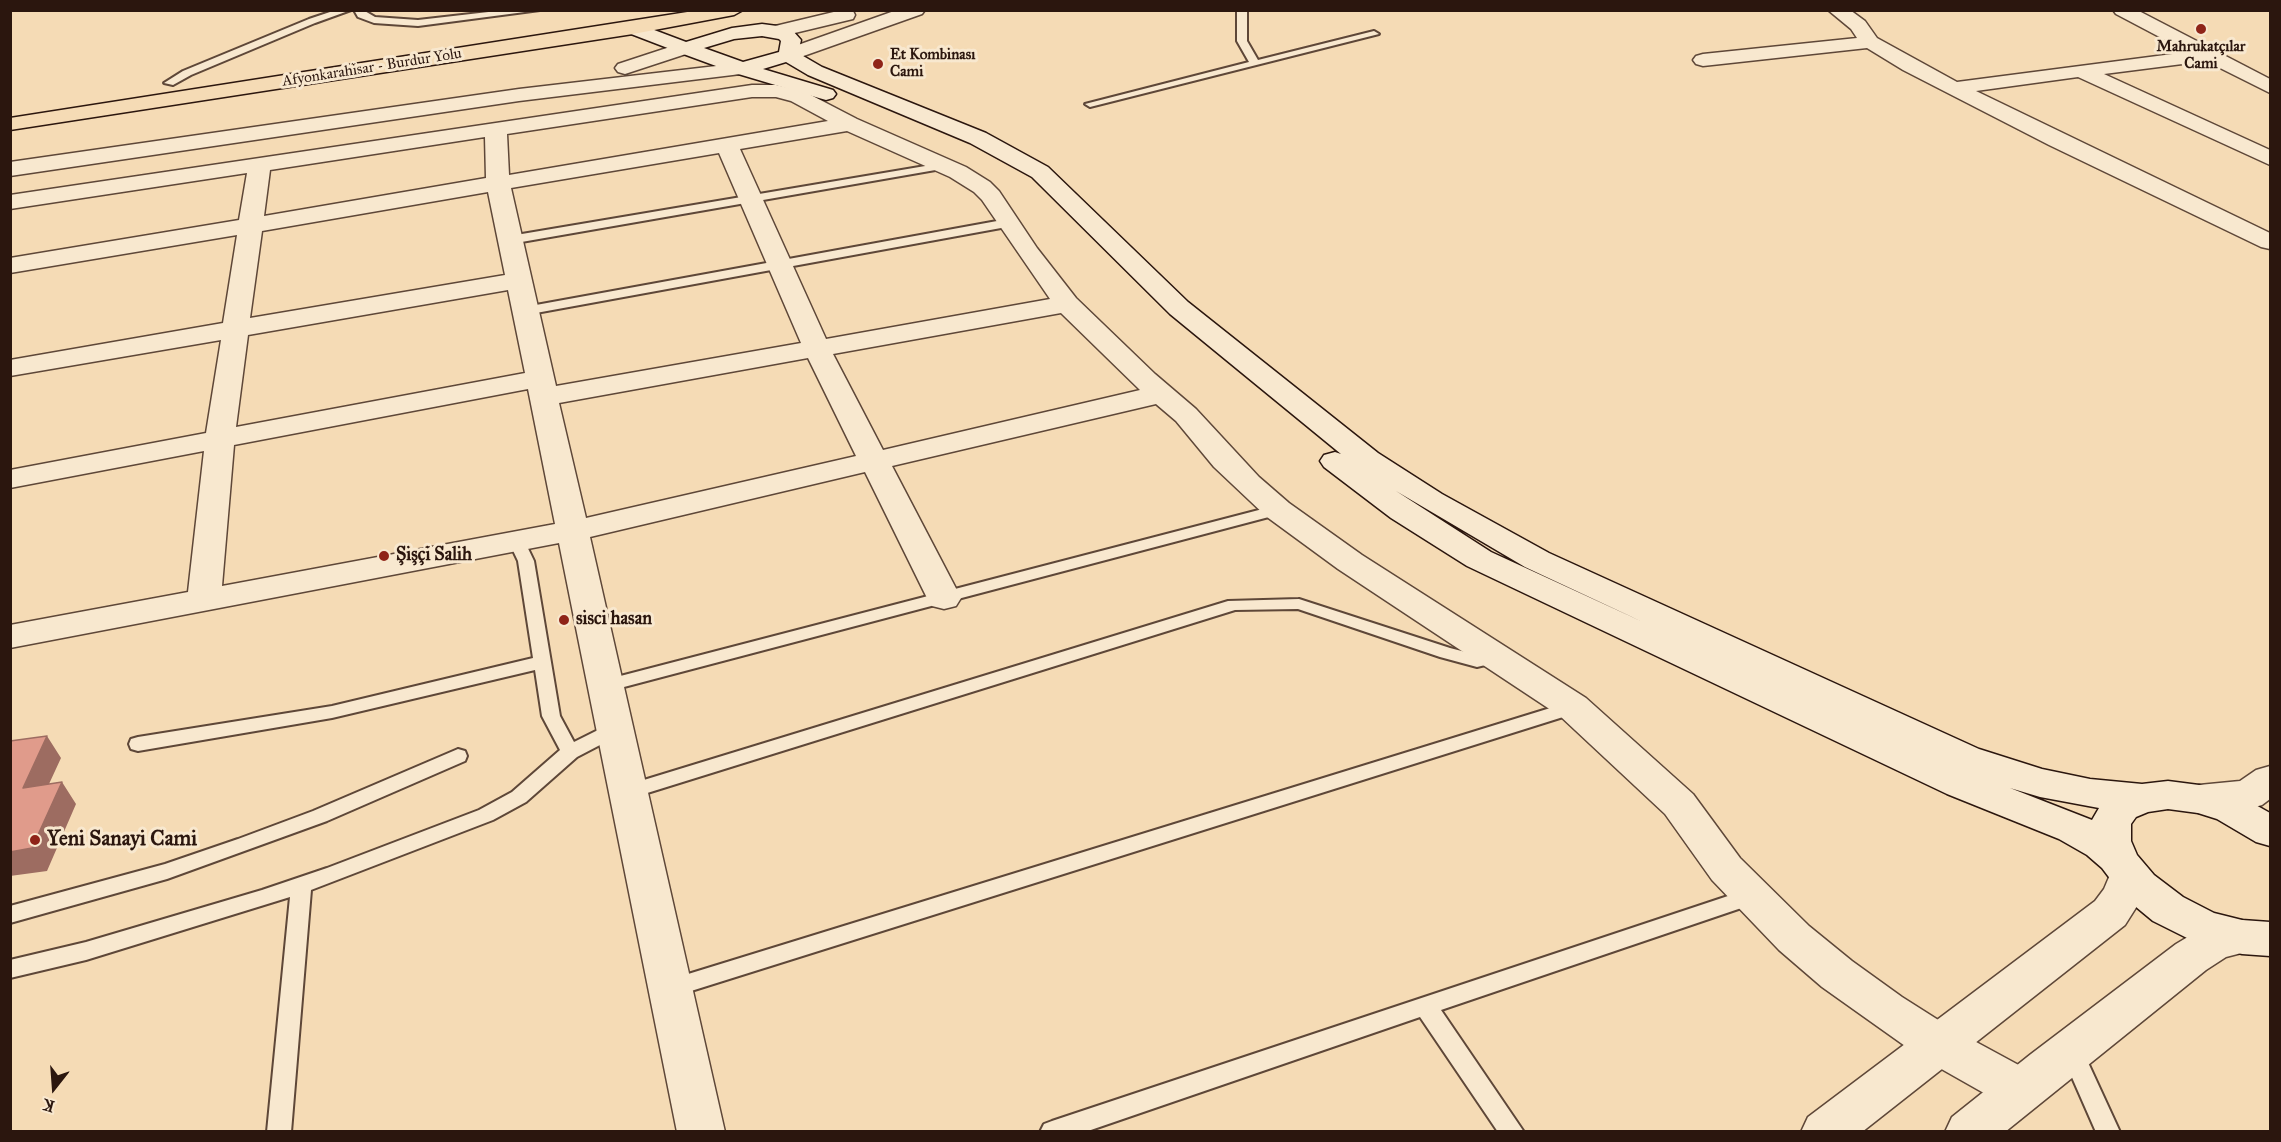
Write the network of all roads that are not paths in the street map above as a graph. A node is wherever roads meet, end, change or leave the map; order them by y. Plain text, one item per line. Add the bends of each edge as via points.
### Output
1 (347, 10) edge
2 (358, 10) edge
3 (536, 10) edge
4 (734, 10) edge
5 (792, 10) edge
6 (862, 10) edge
7 (916, 10) edge
8 (1242, 10) edge
9 (1837, 10) edge
10 (2122, 10) edge
11 (557, 18) dead end
12 (631, 19) edge
13 (1374, 34) dead end
14 (1870, 42) junction
15 (783, 43) junction
16 (685, 48) junction
17 (2209, 55) junction
18 (1703, 60) dead end
19 (1255, 63) junction
20 (742, 69) junction
21 (2080, 71) junction
22 (169, 83) junction
23 (2271, 87) edge
24 (1956, 88) junction
25 (519, 95) junction
26 (1090, 104) dead end
27 (10, 108) edge
28 (10, 124) edge
29 (849, 124) junction
30 (496, 129) junction
31 (728, 145) junction
32 (2271, 158) edge
33 (259, 166) junction
34 (943, 166) junction
35 (10, 169) edge
36 (498, 183) junction
37 (751, 198) junction
38 (11, 202) edge
39 (1008, 223) junction
40 (250, 225) junction
41 (510, 240) junction
42 (2271, 242) edge
43 (780, 265) junction
44 (10, 266) edge
45 (522, 296) junction
46 (1068, 304) junction
47 (236, 329) junction
48 (817, 349) junction
49 (10, 368) edge
50 (541, 388) junction
51 (1161, 394) junction
52 (220, 439) junction
53 (873, 461) junction
54 (10, 479) edge
55 (1278, 510) junction
56 (572, 531) junction
57 (517, 542) junction
58 (944, 598) junction
59 (204, 601) junction
60 (10, 637) edge
61 (1496, 657) junction
62 (541, 662) junction
63 (605, 686) junction
64 (1573, 707) junction
65 (614, 729) junction
66 (138, 744) dead end
67 (570, 752) junction
68 (458, 756) dead end
69 (2271, 780) edge
70 (628, 792) junction
71 (2142, 798) junction
72 (2199, 799) junction
73 (2271, 831) edge
74 (2123, 866) junction
75 (301, 885) junction
76 (1752, 896) junction
77 (10, 915) edge
78 (2256, 938) edge
79 (10, 969) edge
80 (670, 989) junction
81 (1425, 1006) junction
82 (1938, 1044) junction
83 (2071, 1049) junction
84 (2021, 1090) junction
85 (279, 1131) edge
86 (701, 1131) edge
87 (1052, 1131) edge
88 (1512, 1131) edge
89 (1825, 1131) edge
90 (1969, 1131) edge
91 (2108, 1131) edge

1 - 22 lane via 312,21
2 - 3 lane via 374,20 418,23
4 - 12 highway, Afyonkarahisar - Burdur Yolu
5 - 15 street via 781,23
6 - 15 street
7 - 15 street
8 - 19 lane via 1242,40
9 - 14 street via 1858,25
10 - 17 street
11 - 22 highway, Afyonkarahisar - Burdur Yolu
12 - 16 street
12 - 28 highway, Afyonkarahisar - Burdur Yolu
13 - 19 lane
14 - 18 street
14 - 24 street
15 - 16 street via 762,30
15 - 20 street
15 - 71 street via 815,71 978,138 1040,172 1206,331 1367,459 1484,532 1966,759 2040,783
16 - 20 street
16 - 25 street via 645,63
17 - 21 street
17 - 23 street
19 - 26 lane
20 - 25 street
20 - 74 street via 801,85 966,145 1008,165 1050,200 1168,319 1307,438 1402,511 1479,559 1961,784 2073,828 2101,844
21 - 24 street
21 - 32 street
22 - 27 highway, Afyonkarahisar - Burdur Yolu
24 - 42 street
25 - 35 street
29 - 30 street via 798,96 764,91
29 - 31 street
29 - 34 street
30 - 33 street
30 - 36 street
31 - 36 street
31 - 37 street
33 - 38 street
33 - 40 street
34 - 37 lane
34 - 39 street via 991,196
36 - 40 street
36 - 41 street
37 - 41 lane
37 - 43 street
39 - 43 lane
39 - 46 street
40 - 44 street
40 - 47 street
41 - 45 street
43 - 45 lane
43 - 48 street
45 - 47 street
45 - 50 street
46 - 48 street
46 - 51 street
47 - 49 street
47 - 52 street
48 - 50 street
48 - 53 street
50 - 52 street
50 - 56 street
51 - 53 street
51 - 55 street
52 - 54 street
52 - 59 street
53 - 56 street
53 - 58 street
55 - 58 lane
55 - 61 street
56 - 57 street
56 - 63 street
57 - 59 street
57 - 62 lane via 526,561
58 - 63 lane
59 - 60 street
61 - 64 street
61 - 70 lane via 1478,661 1446,653 1299,604 1234,605
62 - 66 lane via 332,712
62 - 67 lane via 551,716
63 - 65 street
64 - 76 street via 1679,804 1726,869
64 - 80 lane
65 - 67 lane
65 - 70 street
67 - 75 lane via 503,807
68 - 77 lane via 245,844 167,871
69 - 72 street via 2248,795
70 - 80 street
71 - 72 street via 2168,795
71 - 74 street via 2122,807 2111,822 2110,841
72 - 73 street via 2231,809
74 - 78 street via 2139,886 2168,909 2204,927
74 - 82 street via 2123,896 2110,913
75 - 79 lane via 176,925
75 - 85 lane
76 - 81 lane
76 - 82 street via 1837,974
78 - 83 street via 2216,941
80 - 86 street
81 - 87 lane
81 - 88 lane
82 - 84 street
82 - 89 street
83 - 84 street
83 - 91 lane
84 - 90 street

